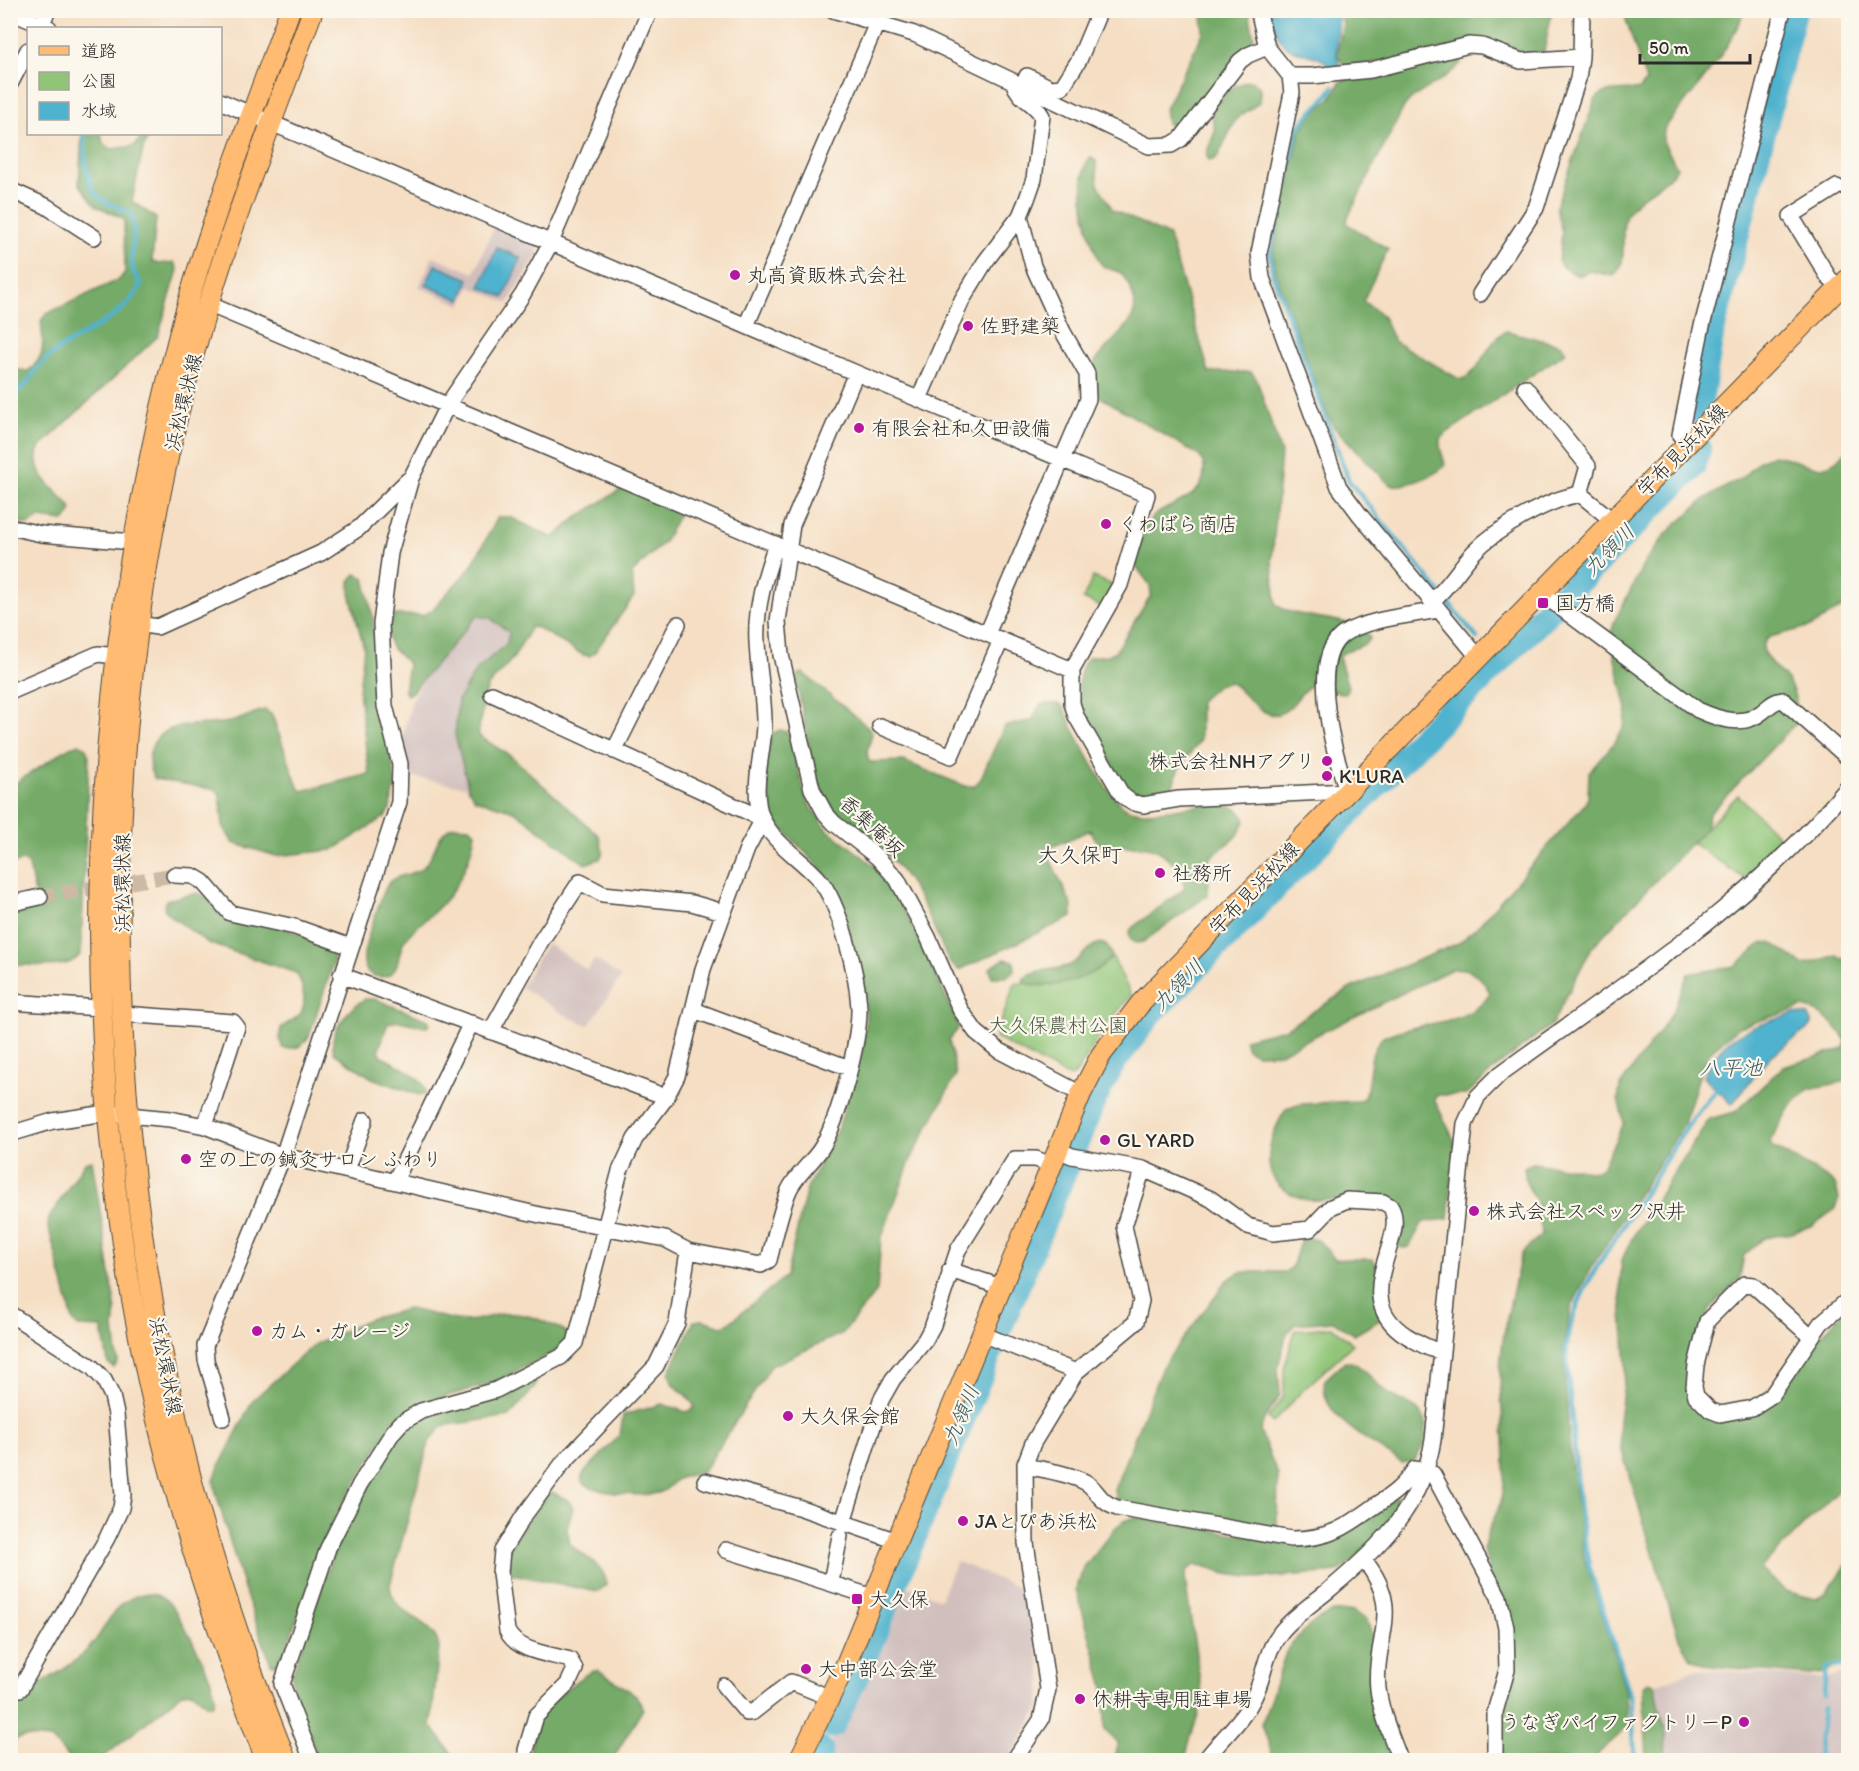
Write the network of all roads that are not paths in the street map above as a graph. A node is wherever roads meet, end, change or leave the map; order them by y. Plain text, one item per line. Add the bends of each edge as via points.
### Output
1 (48, 10) edge
2 (290, 10) edge
3 (313, 10) edge
4 (650, 10) edge
5 (833, 10) edge
6 (1100, 10) edge
7 (1258, 10) edge
8 (1582, 10) edge
9 (1783, 10) edge
10 (10, 12) edge
11 (878, 17) edge
12 (44, 27) edge
13 (1267, 47) junction
14 (27, 52) edge
15 (1581, 57) junction
16 (1290, 76) junction
17 (10, 84) edge
18 (1018, 84) junction
19 (222, 102) edge
20 (252, 115) junction
21 (271, 123) junction
22 (1837, 187) dead end
23 (10, 190) edge
24 (1020, 216) junction
25 (94, 237) dead end
26 (551, 242) junction
27 (1844, 283) edge
28 (1480, 294) dead end
29 (208, 304) junction
30 (746, 326) junction
31 (856, 373) junction
32 (1525, 387) dead end
33 (919, 399) junction
34 (448, 404) junction
35 (1689, 443) junction
36 (1062, 459) junction
37 (411, 478) junction
38 (1580, 494) junction
39 (1613, 520) junction
40 (10, 527) edge
41 (133, 542) junction
42 (782, 547) junction
43 (1438, 600) junction
44 (1549, 600) junction
45 (139, 624) junction
46 (678, 624) dead end
47 (994, 637) junction
48 (116, 656) junction
49 (1479, 658) junction
50 (1072, 670) junction
51 (10, 692) edge
52 (492, 694) dead end
53 (880, 726) dead end
54 (614, 751) junction
55 (1848, 758) edge
56 (1848, 787) edge
57 (1348, 791) junction
58 (763, 819) junction
59 (174, 875) tunnel mouth
60 (40, 897) tunnel mouth
61 (13, 903) dead end
62 (723, 912) junction
63 (351, 947) junction
64 (341, 975) junction
65 (10, 1002) edge
66 (100, 1008) junction
67 (694, 1010) junction
68 (123, 1014) junction
69 (471, 1023) junction
70 (491, 1031) junction
71 (849, 1068) junction
72 (1081, 1094) junction
73 (665, 1099) junction
74 (106, 1113) junction
75 (129, 1113) junction
76 (365, 1120) dead end
77 (205, 1126) junction
78 (10, 1134) edge
79 (284, 1156) junction
80 (1062, 1156) junction
81 (1143, 1169) junction
82 (347, 1170) junction
83 (395, 1181) junction
84 (605, 1227) junction
85 (688, 1251) junction
86 (950, 1270) junction
87 (1001, 1287) junction
88 (1848, 1300) edge
89 (10, 1314) edge
90 (990, 1337) junction
91 (1811, 1337) junction
92 (1441, 1351) junction
93 (1076, 1372) junction
94 (223, 1418) dead end
95 (1025, 1466) junction
96 (1427, 1470) junction
97 (705, 1481) dead end
98 (842, 1529) junction
99 (897, 1541) junction
100 (726, 1550) dead end
101 (1364, 1560) junction
102 (831, 1582) junction
103 (873, 1597) junction
104 (724, 1686) dead end
105 (20, 1689) dead end
106 (831, 1698) junction
107 (526, 1750) dead end
108 (803, 1759) edge
109 (266, 1761) edge
110 (286, 1761) edge
111 (312, 1761) edge
112 (1014, 1761) edge
113 (1205, 1761) edge
114 (1400, 1761) edge
115 (1495, 1761) edge

1 - 12 street
2 - 20 main road, 浜松環状線
3 - 21 main road, 浜松環状線
4 - 26 street
5 - 11 street
6 - 18 street via 1079,60 1062,87 1052,88 1027,76
7 - 13 street
8 - 15 street
9 - 35 street via 1701,330 1680,435
10 - 12 street
11 - 18 street
11 - 30 street
13 - 16 street
13 - 18 street via 1240,61 1190,132 1171,145 1160,147 1129,139
14 - 17 street
15 - 16 street via 1521,61 1469,45 1371,70
15 - 28 street via 1578,79 1536,208
16 - 43 street via 1290,110 1259,253 1261,272 1339,487
18 - 24 street via 1022,98 1038,109 1042,124 1034,179
19 - 20 street
20 - 21 street
20 - 41 main road, 浜松環状線 via 206,240 188,303 160,408
21 - 26 street
21 - 29 main road, 浜松環状線
22 - 27 street via 1791,216 1829,278
23 - 25 street via 46,206
24 - 33 street via 962,300
24 - 36 street via 1033,266 1087,374 1088,399
26 - 30 street
26 - 34 street via 523,294
27 - 35 main road, 宇布見浜松線
29 - 34 street
29 - 45 main road, 浜松環状線 via 170,450
30 - 31 street
31 - 33 street
31 - 42 street
32 - 38 street via 1588,466
33 - 36 street
34 - 37 street
34 - 42 street
35 - 39 main road, 宇布見浜松線
36 - 47 street
36 - 50 street via 1147,495 1120,585
37 - 45 street via 359,528 321,554 157,627
37 - 63 street via 390,553 381,624 386,706 400,764 399,802
38 - 39 street
38 - 43 street via 1538,510 1495,534 1472,554
39 - 44 main road, 宇布見浜松線
40 - 41 street via 41,534
41 - 48 main road, 浜松環状線
42 - 47 street
42 - 58 street via 761,594 757,618 764,724 759,762 759,808
42 - 72 street, 香集庵坂 via 779,644 818,802 834,823 877,856 897,879 960,1008 976,1032 998,1050
43 - 49 street
43 - 57 street via 1351,630 1333,646 1325,669 1328,716
44 - 49 main road, 宇布見浜松線
44 - 55 street via 1698,710 1716,718 1748,720 1783,700
45 - 68 main road, 浜松環状線 via 122,810
46 - 54 street
47 - 50 street
47 - 53 street via 951,756
48 - 51 street via 98,654
48 - 66 main road, 浜松環状線 via 103,813
49 - 57 main road, 宇布見浜松線
50 - 57 street via 1076,716 1122,795 1131,802 1143,805 1179,799
52 - 54 street
54 - 58 street
56 - 92 street via 1785,854 1735,899 1500,1074 1478,1096 1465,1124
57 - 72 main road, 宇布見浜松線 via 1128,1017 1101,1055
58 - 62 street
58 - 71 street via 817,877 832,900 859,1005
59 - 63 street via 193,876 203,882 230,913 295,927
60 - 61 street
62 - 67 street via 703,969
62 - 70 street via 692,903 603,894 580,882 541,941
63 - 64 street
64 - 69 street
64 - 79 street
65 - 66 street
66 - 74 main road, 浜松環状線
67 - 71 street
67 - 73 street via 677,1076
68 - 75 main road, 浜松環状線
68 - 77 street via 233,1022 237,1027
69 - 70 street
69 - 83 street
70 - 73 street
71 - 85 street via 824,1144 790,1188 769,1260 761,1265
72 - 80 main road, 宇布見浜松線
73 - 84 street via 635,1139 620,1171
74 - 75 street
74 - 78 street via 53,1121
74 - 109 main road, 浜松環状線 via 127,1272 161,1438 211,1611
75 - 77 street
75 - 110 main road, 浜松環状線 via 157,1323 190,1475 235,1624
76 - 82 street
77 - 79 street
79 - 82 street
79 - 94 street via 205,1346
80 - 81 street
80 - 86 street via 1015,1159 958,1250
80 - 87 main road, 宇布見浜松線
81 - 92 street via 1211,1199 1248,1226 1273,1233 1310,1228 1331,1208 1347,1200 1390,1206 1395,1219 1380,1281 1381,1303 1400,1330
81 - 93 street via 1124,1226 1141,1300 1140,1311 1129,1330
82 - 83 street
83 - 84 street
84 - 85 street via 664,1239
84 - 111 street via 579,1334 569,1351 496,1390 410,1416 393,1432 347,1508 328,1548 282,1684
85 - 107 street via 677,1323 656,1366 563,1463 502,1551 500,1573 511,1638 524,1647 570,1660 575,1669 568,1684 536,1716
86 - 87 street
86 - 98 street via 925,1340 880,1400
87 - 90 main road, 宇布見浜松線
88 - 91 street via 1829,1314
89 - 105 street via 92,1367 104,1380 116,1414 123,1488 121,1508 107,1538
90 - 93 street
90 - 99 main road, 宇布見浜松線
91 - 91 street via 1780,1386 1752,1408 1720,1414 1696,1396 1694,1376 1703,1331 1713,1313 1744,1284 1753,1285
92 - 96 street
93 - 95 street via 1033,1443
95 - 96 street via 1082,1480 1100,1499 1117,1508 1291,1539 1308,1539 1341,1530 1395,1494 1415,1469
95 - 112 street via 1026,1543 1048,1689 1041,1720
96 - 101 street via 1398,1520
96 - 115 street via 1433,1474 1499,1597 1506,1628 1508,1670 1495,1712
97 - 98 street via 798,1507
98 - 99 street
98 - 102 street
99 - 103 main road, 宇布見浜松線
100 - 102 street
101 - 113 street via 1280,1632 1266,1657 1250,1706
101 - 114 street via 1384,1594 1386,1617 1378,1689
102 - 103 street
103 - 106 main road, 宇布見浜松線
104 - 106 street via 747,1713 791,1682
106 - 108 main road, 宇布見浜松線

